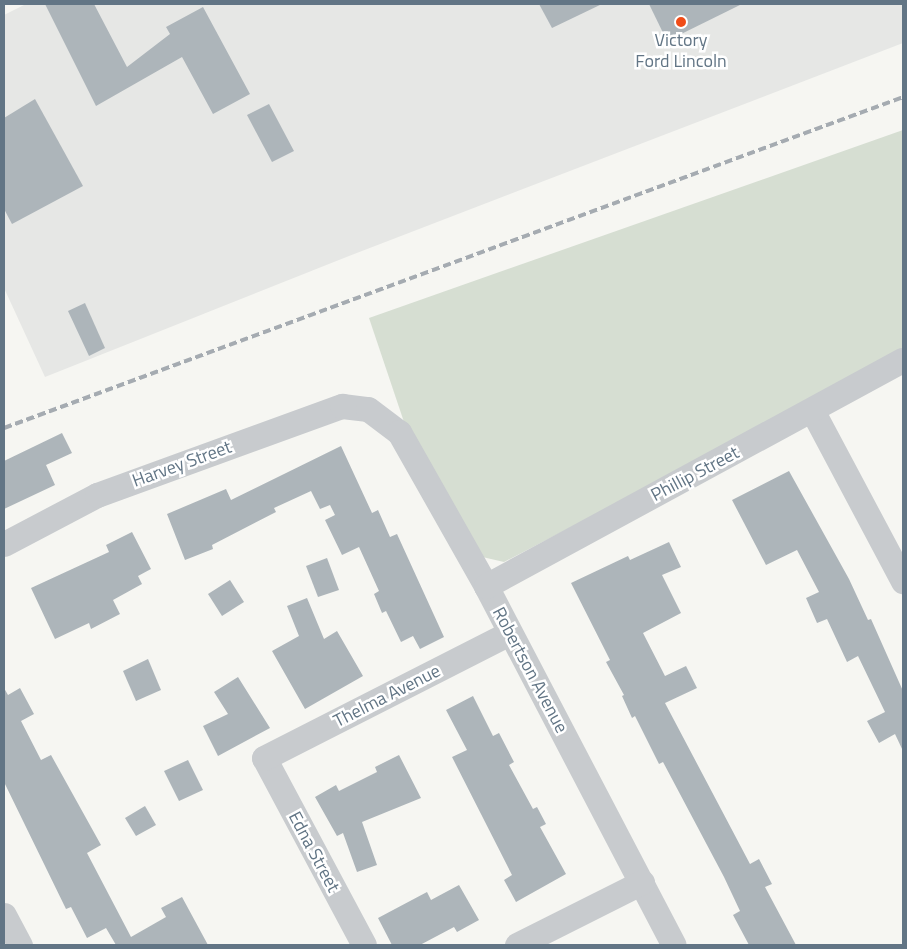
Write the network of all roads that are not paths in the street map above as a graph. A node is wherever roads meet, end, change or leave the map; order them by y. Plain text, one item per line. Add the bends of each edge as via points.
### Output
1 (903, 360) edge
2 (368, 409) joint
3 (812, 410) junction
4 (4, 544) edge
5 (903, 581) edge
6 (486, 586) junction
7 (509, 634) junction
8 (264, 758) joint
9 (642, 882) junction
10 (4, 915) edge
11 (20, 945) edge
12 (364, 945) edge
13 (516, 945) edge
14 (674, 945) edge

1 - 3 street, Phillip Street
2 - 4 street, Harvey Street via 342,406 97,495
2 - 6 street, Robertson Avenue via 399,432
3 - 5 street
3 - 6 street, Phillip Street
6 - 7 street, Robertson Avenue
7 - 8 street, Thelma Avenue
7 - 9 street, Robertson Avenue
8 - 12 street, Edna Street
9 - 13 street
9 - 14 street, Robertson Avenue
10 - 11 street

